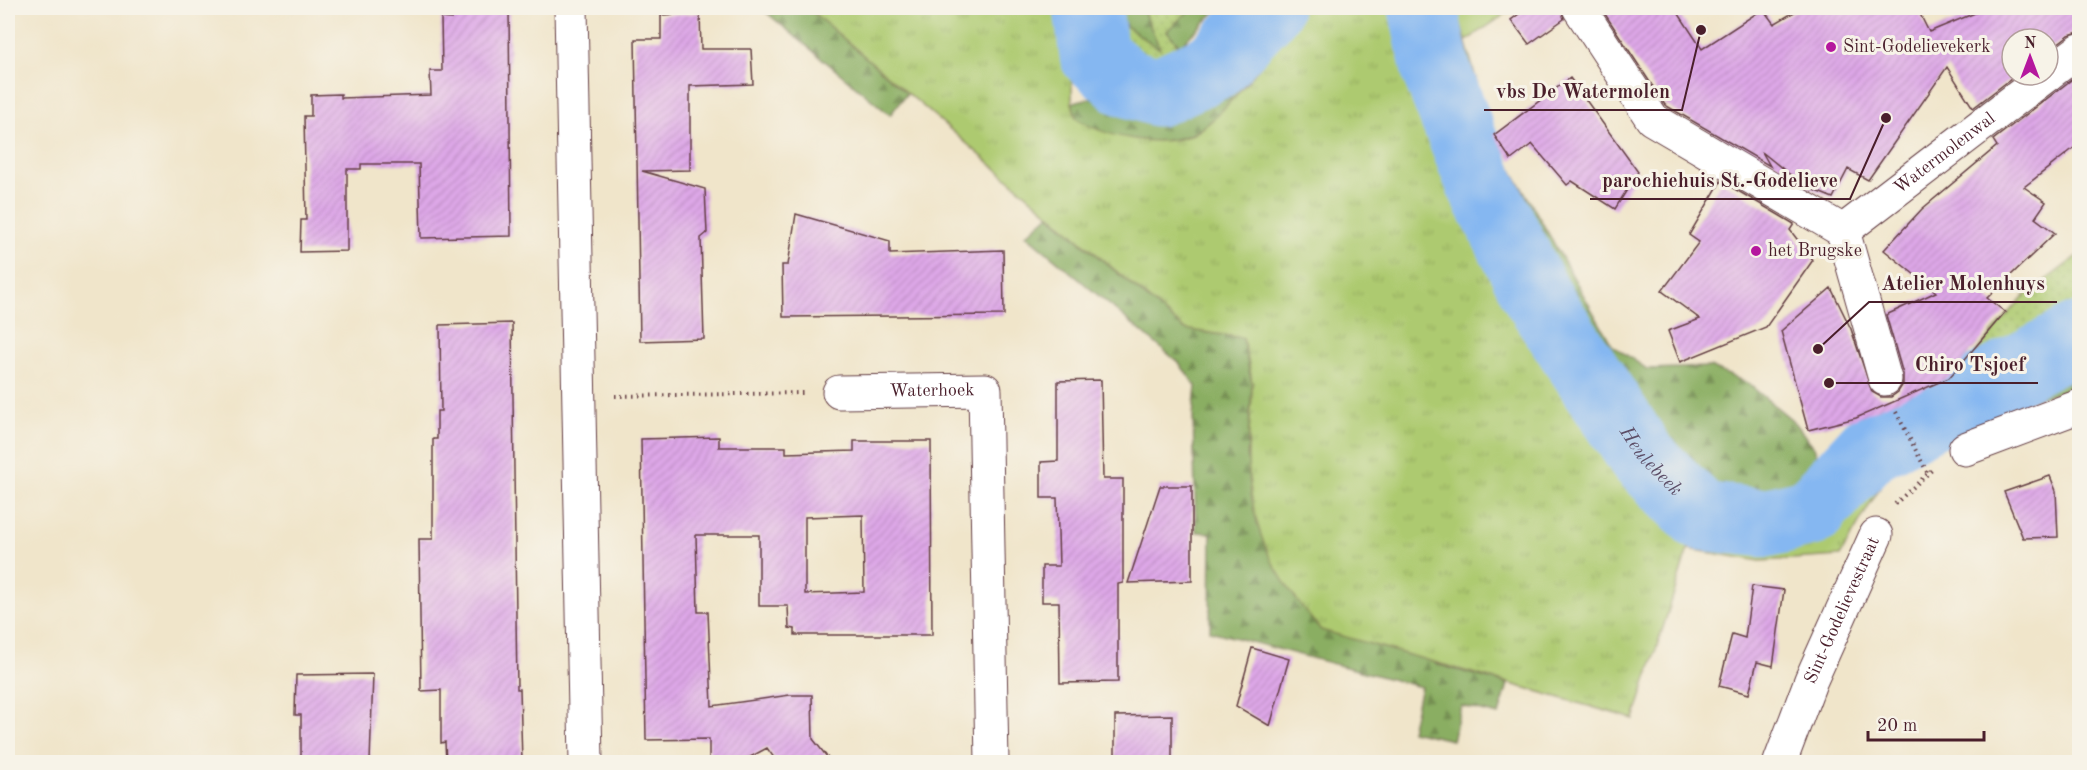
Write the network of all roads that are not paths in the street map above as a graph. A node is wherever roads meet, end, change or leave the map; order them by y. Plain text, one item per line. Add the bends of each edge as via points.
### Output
1 (571, 8) edge
2 (1579, 8) edge
3 (2079, 50) edge
4 (2060, 64) edge
5 (2030, 87) edge
6 (1843, 231) junction
7 (1888, 390) road end
8 (839, 392) road end
9 (2079, 406) edge
10 (1965, 449) dead end
11 (1876, 535) road end
12 (586, 762) edge
13 (992, 762) edge
14 (1780, 762) edge

1 - 12 street
2 - 6 street via 1652,119
3 - 4 street, Watermolenwal
5 - 6 street, Watermolenwal
6 - 7 street
8 - 13 street, Waterhoek via 985,390
9 - 10 street
11 - 14 street, Sint-Godelievestraat via 1811,680

